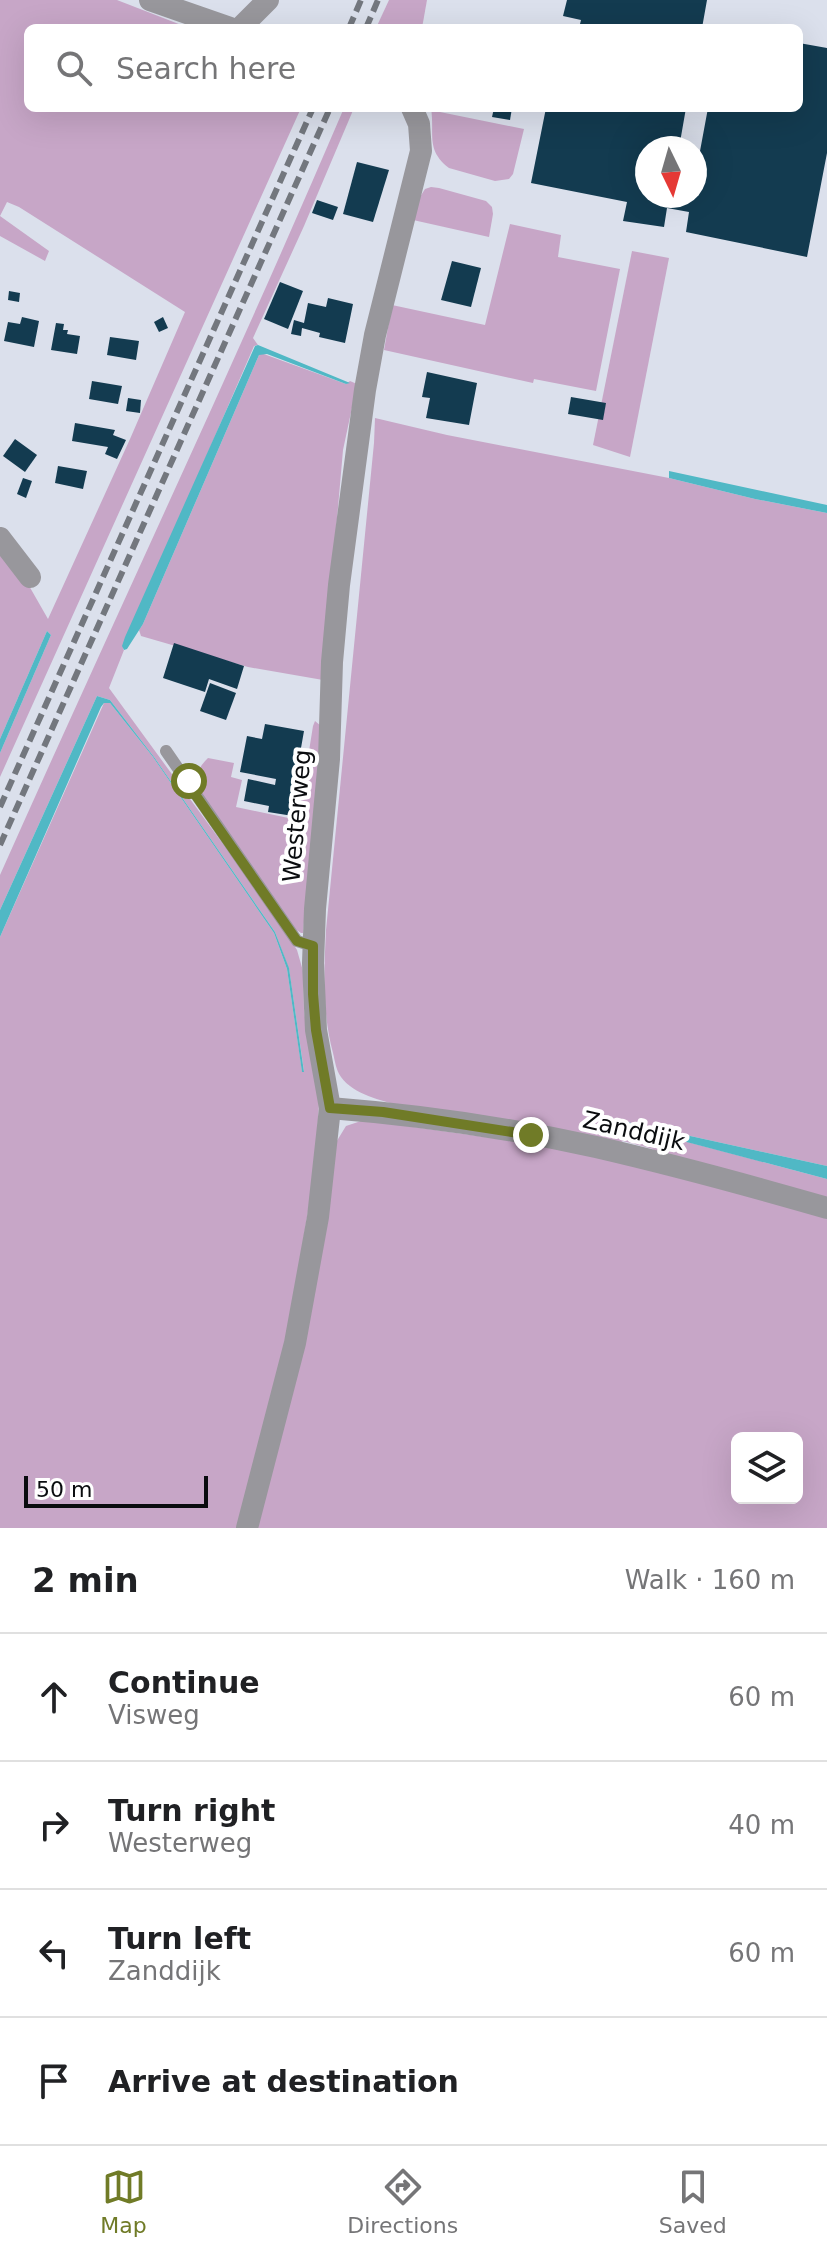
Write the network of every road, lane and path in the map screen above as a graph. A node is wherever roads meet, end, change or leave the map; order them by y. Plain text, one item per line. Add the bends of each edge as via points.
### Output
1 (150, 0) edge
2 (268, 0) edge
3 (219, 24) edge
4 (244, 24) edge
5 (414, 112) edge
6 (0, 538) edge
7 (30, 577) dead end
8 (166, 751) dead end
9 (313, 946) junction
10 (330, 1108) junction
11 (827, 1208) edge
12 (247, 1528) edge

1 - 3 street
2 - 4 street
5 - 9 street, Westerweg via 421,151 375,335 348,509
6 - 7 street
8 - 9 lane via 297,941
9 - 10 street, Westerweg via 316,1030
10 - 11 street, Zanddijk via 595,1147
10 - 12 street, Westerweg via 302,1313

